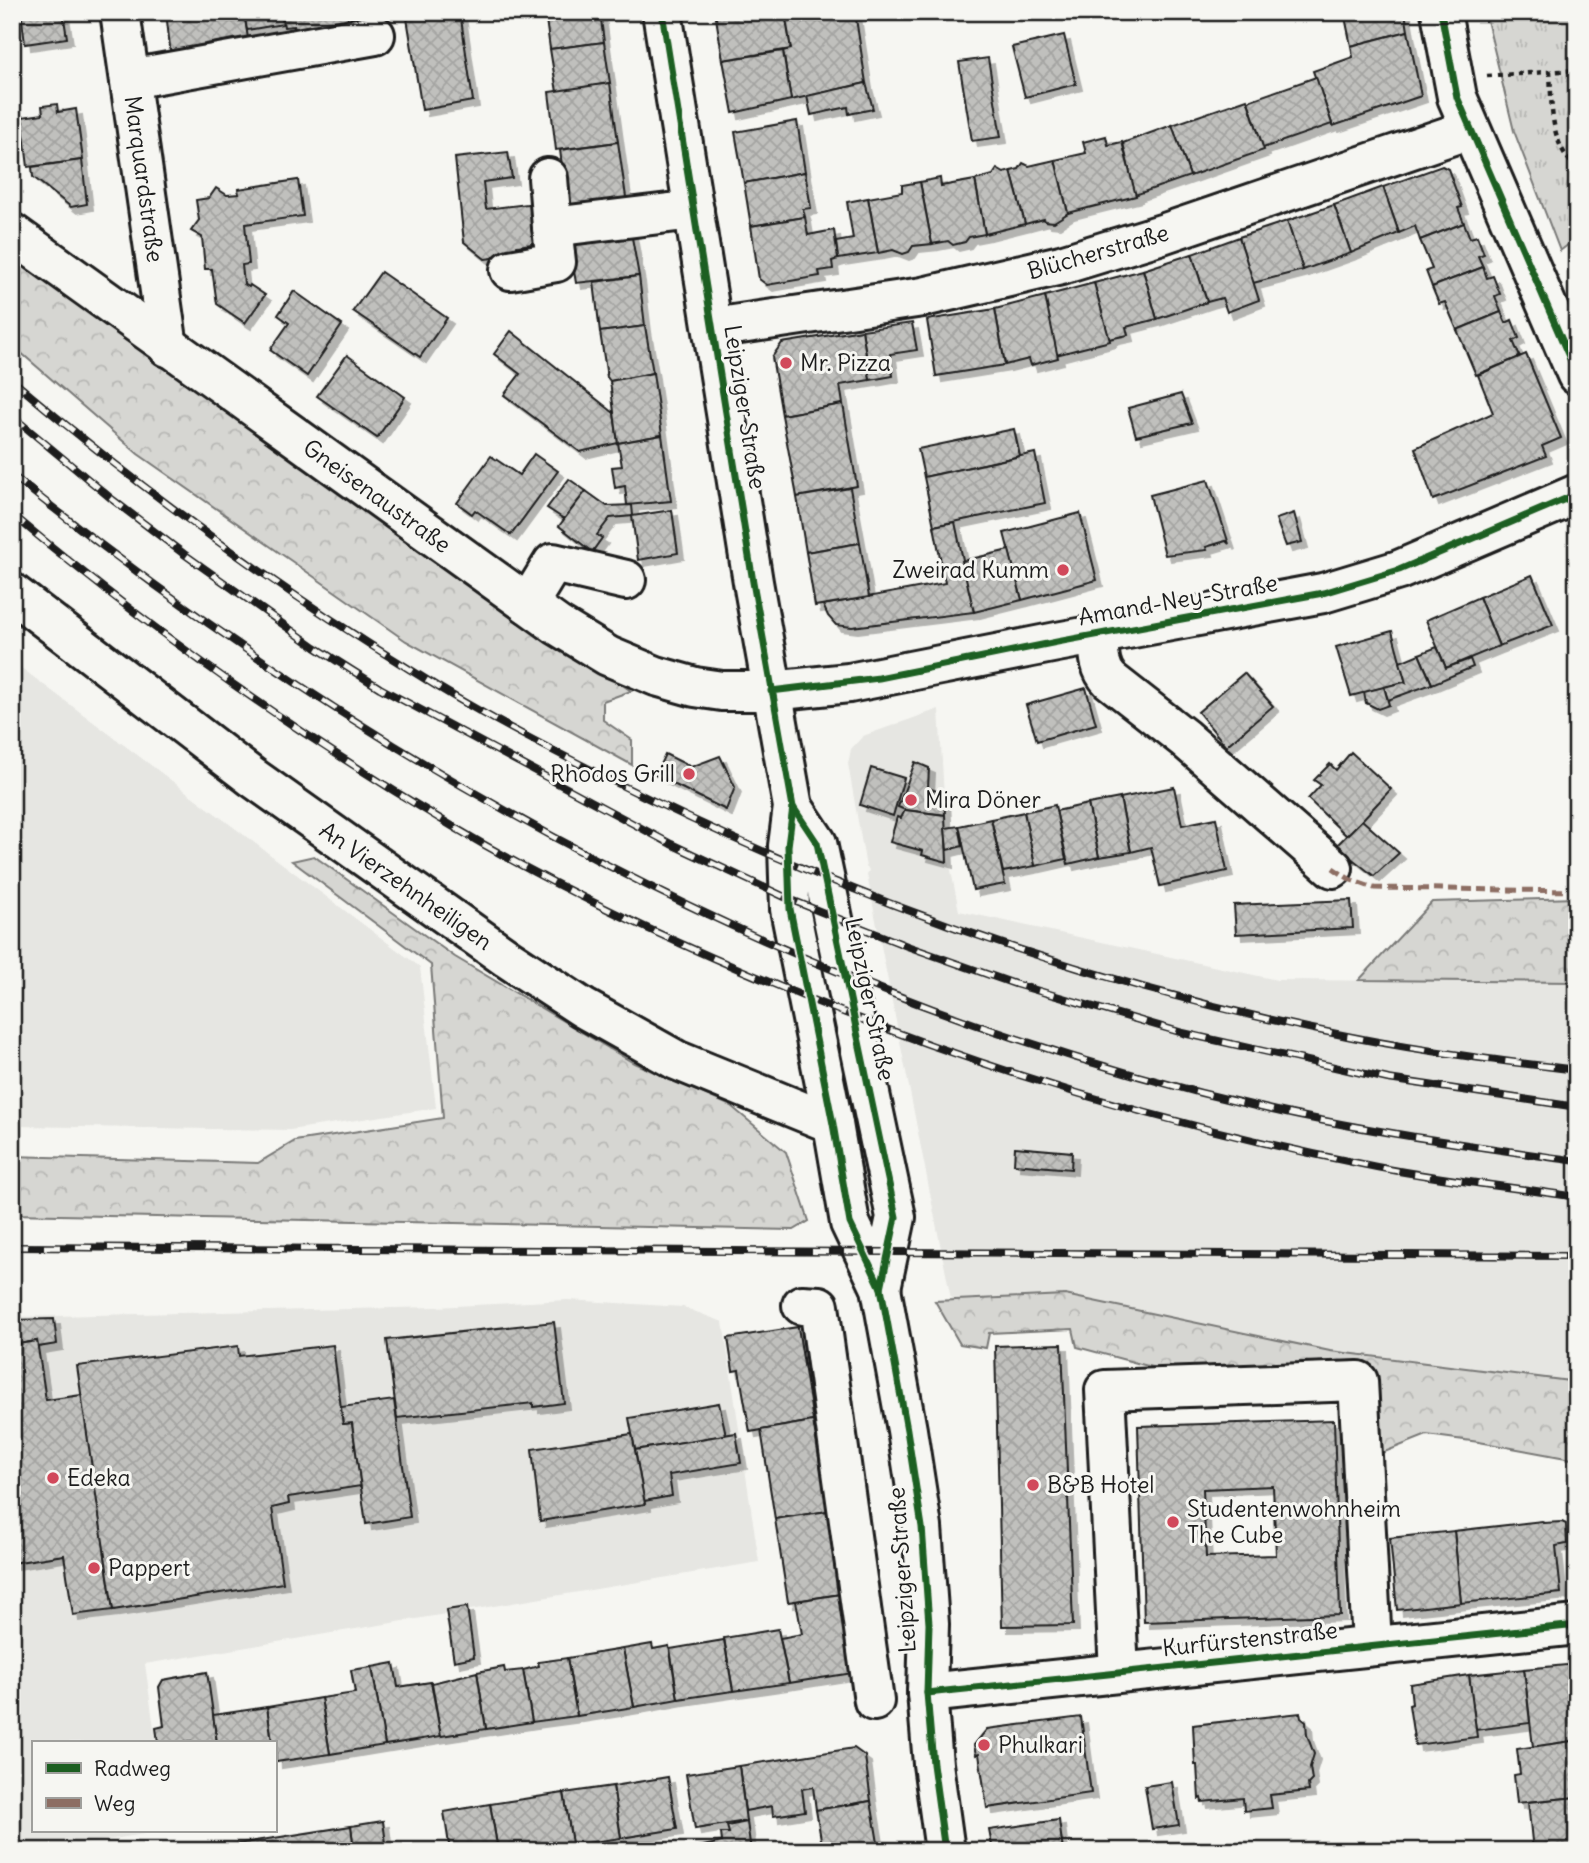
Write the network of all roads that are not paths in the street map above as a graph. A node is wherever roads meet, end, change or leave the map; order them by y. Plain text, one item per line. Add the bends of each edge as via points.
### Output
1 (120, 12) edge
2 (662, 12) edge
3 (1441, 12) edge
4 (375, 35) dead end
5 (130, 79) junction
6 (1470, 130) junction
7 (548, 178) dead end
8 (694, 210) junction
9 (552, 227) junction
10 (12, 233) edge
11 (510, 270) dead end
12 (713, 328) junction
13 (168, 347) junction
14 (1577, 375) edge
15 (1577, 494) edge
16 (626, 580) dead end
17 (12, 593) edge
18 (528, 604) junction
19 (1098, 634) junction
20 (771, 691) junction
21 (793, 807) junction
22 (1333, 868) dead end
23 (834, 1124) junction
24 (881, 1288) junction
25 (802, 1306) dead end
26 (1577, 1625) edge
27 (1372, 1645) junction
28 (1119, 1672) junction
29 (928, 1693) junction
30 (874, 1701) dead end
31 (945, 1851) edge

1 - 5 street, Marquardstraße
2 - 8 street, Leipziger Straße
3 - 6 street via 1457,97
4 - 5 street
5 - 13 street, Marquardstraße
6 - 12 street, Blücherstraße via 1061,265 923,297
6 - 14 street
7 - 9 street
8 - 9 street
8 - 12 street, Leipziger Straße
9 - 11 street via 556,262
10 - 13 street, Gneisenaustraße
12 - 20 street, Leipziger Straße
13 - 18 street, Gneisenaustraße
15 - 19 street, Amand-Ney-Straße via 1399,570 1323,593
16 - 18 street via 553,563
17 - 23 street, An Vierzehnheiligen via 252,777 583,1008 677,1060
18 - 20 street, Gneisenaustraße via 608,656 656,676 722,691
19 - 20 street, Amand-Ney-Straße via 878,678
19 - 22 street via 1103,674
20 - 21 street, Leipziger Straße
21 - 23 street, Leipziger Straße via 788,846 790,909
21 - 24 street, Leipziger Straße via 817,843 897,1217
23 - 24 street, Leipziger Straße via 850,1223
24 - 29 street, Leipziger Straße via 922,1527
25 - 30 street via 819,1306
26 - 27 street, Kurfürstenstraße
27 - 28 street, Kurfürstenstraße
27 - 28 street via 1358,1381 1105,1390
28 - 29 street, Kurfürstenstraße
29 - 31 street, Leipziger Straße

